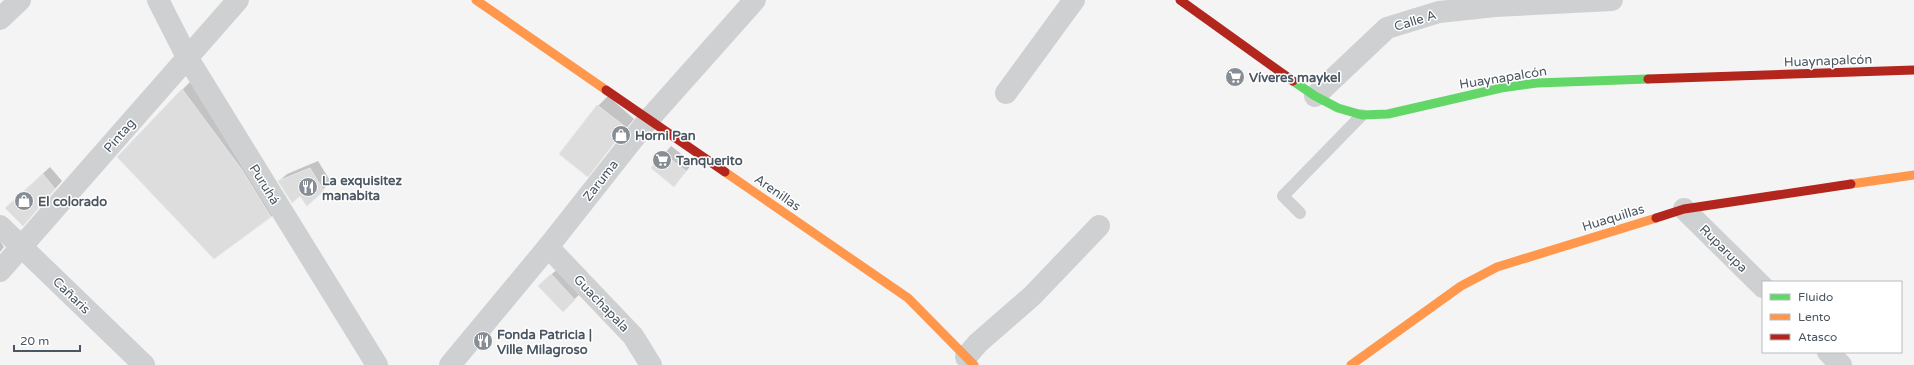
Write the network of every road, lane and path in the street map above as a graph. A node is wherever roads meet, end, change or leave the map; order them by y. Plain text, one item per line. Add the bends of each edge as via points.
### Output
1 (20, 0) edge
2 (158, 0) edge
3 (238, 0) edge
4 (476, 0) edge
5 (755, 0) edge
6 (1074, 0) edge
7 (1180, 0) edge
8 (1612, 0) edge
9 (0, 20) edge
10 (187, 57) junction
11 (1914, 70) edge
12 (1006, 94) dead end
13 (1315, 96) junction
14 (1362, 115) junction
15 (649, 119) junction
16 (1914, 175) edge
17 (1684, 209) junction
18 (1300, 213) dead end
19 (0, 226) edge
20 (1099, 226) dead end
21 (22, 246) junction
22 (548, 246) junction
23 (0, 271) edge
24 (1762, 286) edge
25 (1829, 353) edge
26 (970, 361) edge
27 (144, 365) edge
28 (377, 365) edge
29 (450, 365) edge
30 (651, 365) edge
31 (1351, 365) edge
32 (1841, 365) edge

1 - 9 street
2 - 10 street, Puruhá
3 - 10 street, Pintag
4 - 15 street, Arenillas
5 - 15 street, Zaruma
6 - 12 street
7 - 13 street, Huaynapalcón
8 - 13 street, Calle A via 1495,6 1439,12 1387,28
10 - 21 street, Pintag
10 - 28 street, Puruhá
11 - 14 street, Huaynapalcón via 1537,83 1501,88 1388,114
13 - 14 street, Huaynapalcón via 1338,108
14 - 18 lane via 1283,196
15 - 22 street, Zaruma
15 - 26 street, Arenillas via 908,298
16 - 17 street, Huaquillas
17 - 24 street, Ruparupa
17 - 31 street, Huaquillas via 1497,267 1461,286
19 - 21 street, Cañaris
20 - 26 street via 1032,296 978,343
21 - 23 street, Pintag
21 - 27 street, Cañaris
22 - 29 street, Zaruma
22 - 30 street, Guachapala via 633,336
25 - 32 street

